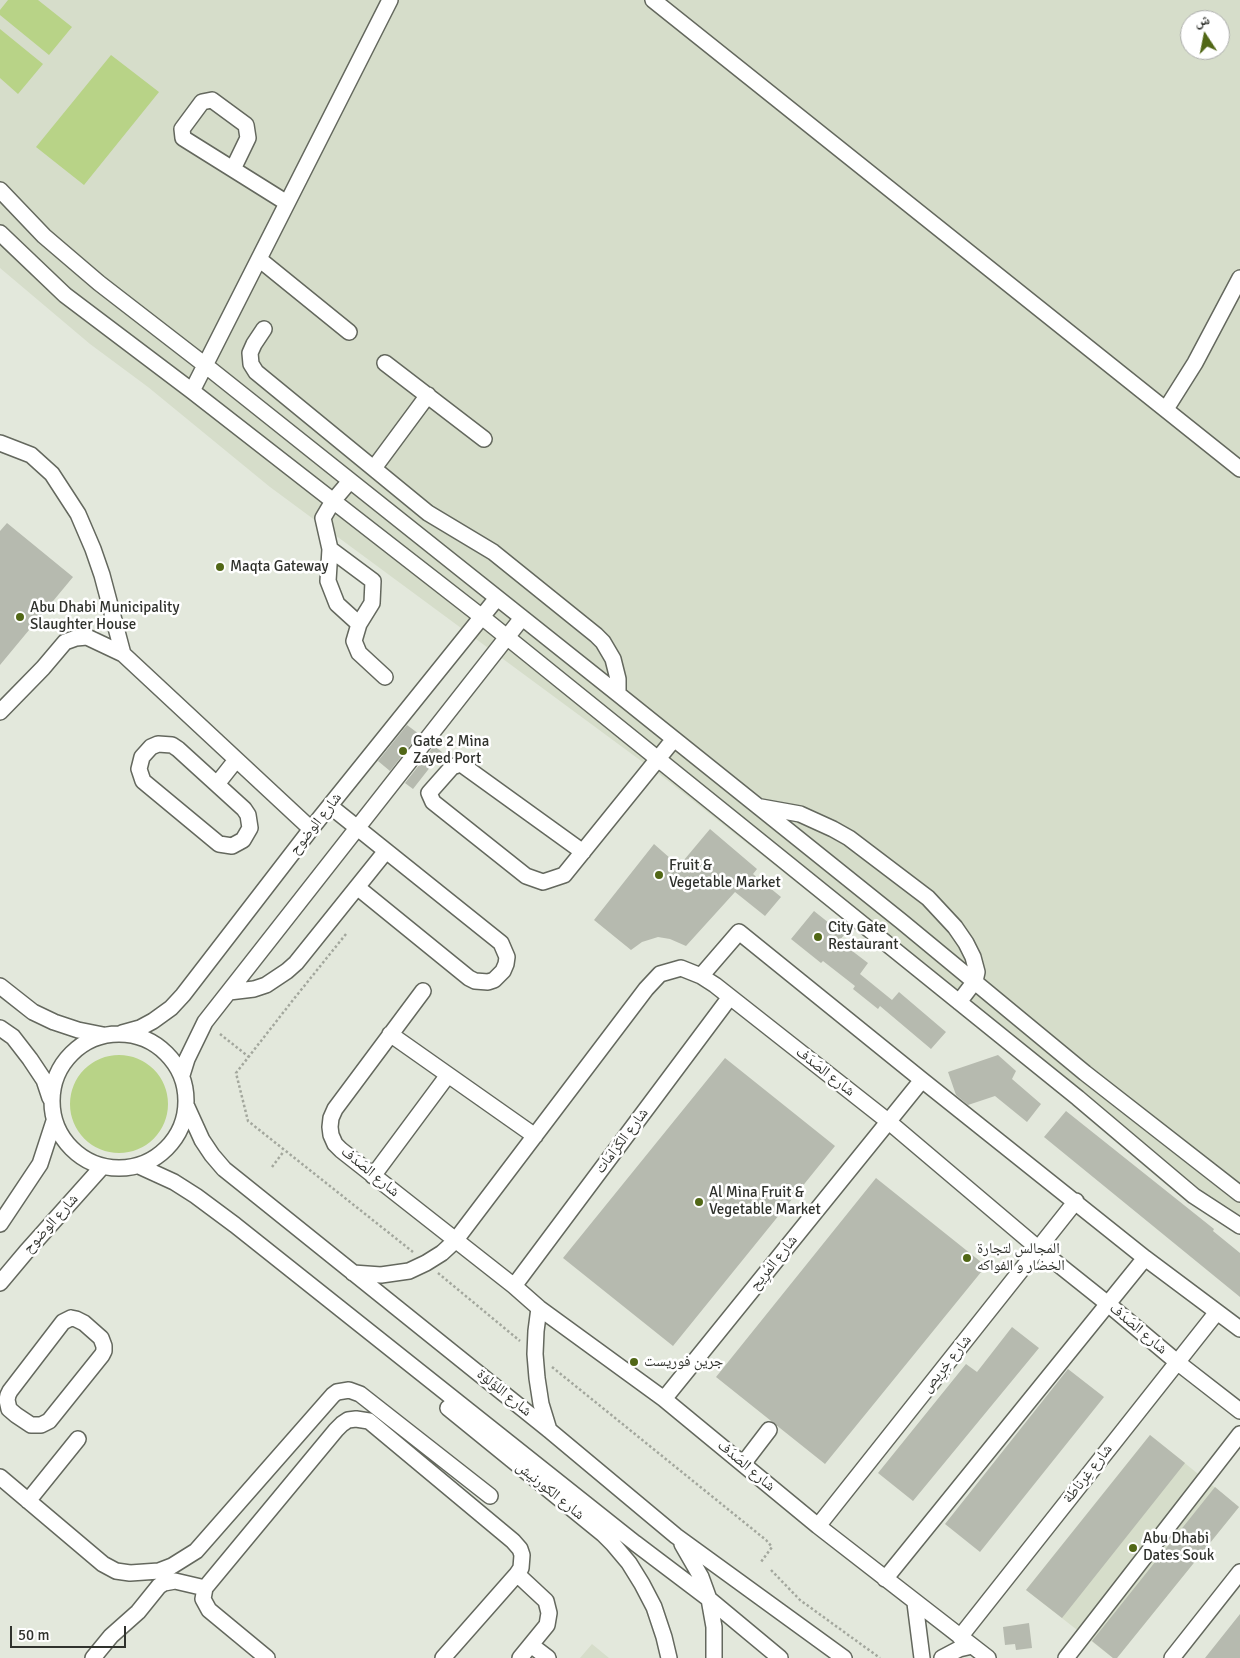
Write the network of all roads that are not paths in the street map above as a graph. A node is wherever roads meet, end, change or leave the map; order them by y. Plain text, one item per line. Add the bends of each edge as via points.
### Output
1 (390, 0) edge
2 (653, 0) edge
3 (233, 169) junction
4 (0, 190) edge
5 (287, 203) junction
6 (0, 233) edge
7 (259, 259) junction
8 (1240, 278) edge
9 (264, 329) dead end
10 (349, 332) dead end
11 (385, 363) dead end
12 (205, 365) junction
13 (268, 382) junction
14 (192, 391) junction
15 (428, 395) junction
16 (244, 396) junction
17 (1166, 409) junction
18 (484, 439) dead end
19 (0, 443) edge
20 (374, 468) junction
21 (1240, 469) edge
22 (350, 481) junction
23 (333, 502) junction
24 (330, 548) junction
25 (497, 598) junction
26 (482, 617) junction
27 (522, 618) junction
28 (359, 624) junction
29 (507, 637) junction
30 (123, 654) junction
31 (385, 676) dead end
32 (618, 694) junction
33 (7, 698) edge
34 (0, 712) edge
35 (674, 739) junction
36 (658, 759) junction
37 (236, 760) junction
38 (217, 784) junction
39 (330, 806) junction
40 (759, 807) junction
41 (357, 828) junction
42 (311, 830) junction
43 (386, 851) junction
44 (583, 852) junction
45 (357, 887) junction
46 (701, 976) junction
47 (975, 982) junction
48 (0, 986) edge
49 (423, 990) dead end
50 (229, 992) junction
51 (730, 997) junction
52 (959, 1002) junction
53 (0, 1028) edge
54 (122, 1033) junction
55 (390, 1034) junction
56 (103, 1035) junction
57 (448, 1074) junction
58 (182, 1075) junction
59 (922, 1080) junction
60 (51, 1101) junction
61 (187, 1107) junction
62 (54, 1122) junction
63 (888, 1122) junction
64 (535, 1136) junction
65 (139, 1166) junction
66 (102, 1167) junction
67 (373, 1176) junction
68 (1240, 1194) edge
69 (1076, 1202) junction
70 (0, 1224) edge
71 (1240, 1226) edge
72 (455, 1241) junction
73 (1039, 1249) junction
74 (1145, 1258) junction
75 (353, 1272) junction
76 (0, 1283) edge
77 (514, 1286) junction
78 (1108, 1304) junction
79 (539, 1308) junction
80 (1217, 1312) junction
81 (1240, 1329) edge
82 (394, 1352) junction
83 (1177, 1362) junction
84 (664, 1399) junction
85 (4, 1409) edge
86 (1240, 1411) edge
87 (550, 1430) junction
88 (769, 1430) dead end
89 (1240, 1434) edge
90 (78, 1439) dead end
91 (743, 1464) junction
92 (0, 1477) edge
93 (490, 1496) dead end
94 (28, 1501) junction
95 (818, 1526) junction
96 (676, 1536) junction
97 (1240, 1572) edge
98 (517, 1574) junction
99 (885, 1578) junction
100 (205, 1588) junction
101 (709, 1600) junction
102 (915, 1603) junction
103 (966, 1642) junction
104 (531, 1645) junction
105 (93, 1658) edge
106 (267, 1658) edge
107 (443, 1658) edge
108 (520, 1658) edge
109 (548, 1658) edge
110 (669, 1658) edge
111 (714, 1658) edge
112 (780, 1658) edge
113 (844, 1658) edge
114 (922, 1658) edge
115 (942, 1658) edge
116 (988, 1658) edge
117 (1066, 1658) edge
118 (1172, 1658) edge

1 - 5 street
2 - 17 street
3 - 3 street via 183,138 182,129 202,102 212,100 246,125 248,138
3 - 5 street
4 - 12 street via 44,236 99,284
5 - 7 street
6 - 14 street via 64,295
7 - 10 street
7 - 12 street
8 - 17 street via 1195,363
9 - 13 street via 251,348 250,358 256,372
11 - 15 street
12 - 14 street
12 - 16 street
13 - 16 street
13 - 20 street
14 - 23 street
15 - 18 street
15 - 20 street
16 - 22 street
17 - 21 street
19 - 30 street via 31,455 52,474 78,514 102,575
20 - 32 street via 434,517 493,552 596,635 614,659
22 - 23 street
22 - 25 street
23 - 24 street via 323,518
23 - 26 street
24 - 28 street via 328,581 337,604
24 - 28 street via 373,581 372,603
25 - 26 street, شارع الوضوح
25 - 27 street
26 - 29 street
26 - 39 street, شارع الوضوح
27 - 29 street
27 - 32 street
28 - 31 street via 354,641 359,653
29 - 36 street
29 - 41 street
30 - 33 street via 88,637 70,640
30 - 37 street
32 - 35 street
33 - 34 street
35 - 36 street
35 - 40 street
36 - 44 street
36 - 52 street
37 - 38 street
37 - 42 street
38 - 38 street via 172,746 158,744 151,747 140,762 140,775 147,786 219,844 232,846 247,835 250,821 244,809
39 - 41 street
39 - 42 street, شارع الوضوح
40 - 47 street
40 - 47 street via 800,814 833,829 928,898 966,943 977,972
41 - 43 street
41 - 50 street
42 - 54 street, شارع الوضوح via 171,1008 140,1028
43 - 45 street
43 - 45 street via 501,943 507,957 503,971 488,982 469,978
44 - 44 street via 564,875 543,882 526,876 432,802 429,793 452,767 461,764
45 - 50 street via 287,971 266,985
46 - 51 street, شارع الصَدَف
46 - 59 street via 740,932
46 - 64 street, شارع الصَدَف via 681,968 660,974 646,988
47 - 52 street
47 - 68 street
48 - 56 street via 33,1012 54,1022
49 - 55 street, شارع الصَدَف
50 - 58 street via 205,1022 186,1059
51 - 63 street, شارع الصَدَف
51 - 77 street, شارع الكَرَامَات
52 - 71 street via 1194,1196
53 - 60 street via 13,1037 30,1059 44,1080
54 - 56 street
54 - 58 street via 158,1045
55 - 57 street
55 - 67 street, شارع الصَدَف via 334,1109 330,1126 335,1144
56 - 60 street via 72,1052 60,1066 53,1083
57 - 64 street
57 - 67 street
58 - 61 street
59 - 63 street, شارع المُرِيح
59 - 69 street
60 - 62 street
61 - 65 street via 182,1126 172,1143 157,1157
61 - 75 street, شارع اللؤلؤة via 202,1140 224,1169
62 - 66 street via 72,1150
62 - 70 street via 40,1164
63 - 73 street, شارع الصَدَف
63 - 84 street, شارع المُرِيح
64 - 72 street, شارع الصَدَف
65 - 66 street via 121,1169
65 - 82 street via 196,1196
66 - 76 street, شارع الوضوح
67 - 72 street, شارع الصَدَف
69 - 73 street, شارع خِرِيص
69 - 74 street
72 - 75 street via 442,1253 410,1270 381,1276
72 - 77 street, شارع الصَدَف
73 - 78 street, شارع الصَدَف
73 - 95 street, شارع خِرِيص
74 - 78 street
74 - 80 street
75 - 87 street, شارع اللؤلؤة
77 - 79 street, شارع الصَدَف
78 - 83 street, شارع الصَدَف
78 - 99 street
79 - 84 street, شارع الصَدَف
79 - 87 street via 536,1378
80 - 81 street
80 - 83 street, شارع غِرناطَة
82 - 101 street
82 - 110 street, شارع الكورنيش via 422,1387 613,1544 629,1563 650,1599
83 - 86 street, شارع الصَدَف
83 - 103 street, شارع غِرناطَة
84 - 91 street, شارع الصَدَف
85 - 85 street via 27,1423 45,1424 102,1355 104,1346 101,1338 80,1320 71,1318 63,1322 10,1391
87 - 96 street, شارع اللؤلؤة
88 - 91 street
89 - 117 street
90 - 94 street
91 - 95 street, شارع الصَدَف
92 - 94 street
93 - 94 street via 360,1394 342,1390 333,1395 196,1551 159,1571 116,1571 103,1564
95 - 99 street, شارع الصَدَف
96 - 101 street via 690,1556
96 - 113 street, شارع اللؤلؤة
97 - 118 street
98 - 100 street via 522,1555 513,1541 369,1421 356,1419 348,1420 336,1430
98 - 104 street via 546,1601 549,1613 547,1625
98 - 107 street
99 - 102 street, شارع الصَدَف
100 - 105 street via 174,1581 159,1586
100 - 106 street via 204,1599 209,1610
101 - 111 street via 714,1627
101 - 112 street
102 - 103 street, شارع الصَدَف
102 - 114 street
103 - 115 street
103 - 116 street, شارع الصَدَف
104 - 108 street
104 - 109 street

